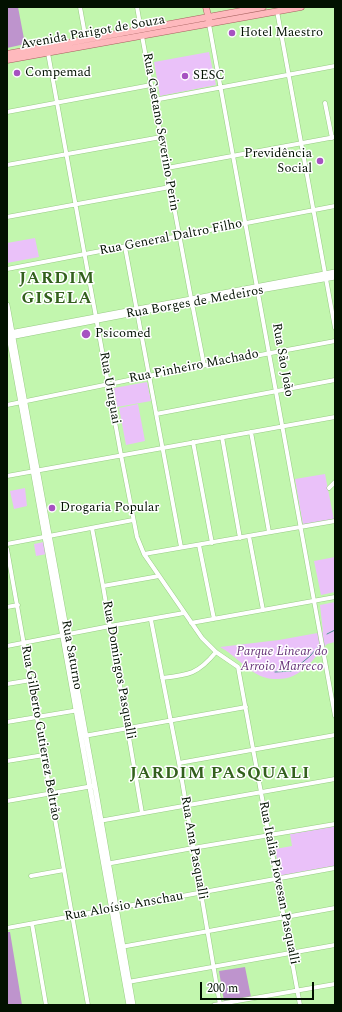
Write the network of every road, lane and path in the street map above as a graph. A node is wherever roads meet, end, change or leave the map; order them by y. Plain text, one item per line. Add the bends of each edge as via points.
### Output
1 (80, 7) edge
2 (137, 7) edge
3 (206, 7) edge
4 (263, 7) edge
5 (301, 7) edge
6 (277, 11) junction
7 (209, 20) junction
8 (142, 33) junction
9 (86, 40) junction
10 (48, 53) junction
11 (7, 54) edge
12 (7, 60) edge
13 (335, 66) edge
14 (289, 75) junction
15 (151, 85) junction
16 (221, 88) junction
17 (154, 100) junction
18 (57, 103) junction
19 (325, 104) dead end
20 (7, 112) edge
21 (161, 137) junction
22 (333, 137) edge
23 (301, 143) junction
24 (66, 154) junction
25 (234, 156) junction
26 (7, 165) edge
27 (166, 168) junction
28 (170, 187) junction
29 (75, 205) junction
30 (335, 206) edge
31 (314, 210) junction
32 (7, 217) edge
33 (246, 223) junction
34 (179, 236) junction
35 (125, 246) junction
36 (84, 254) junction
37 (7, 269) edge
38 (335, 272) edge
39 (325, 276) junction
40 (335, 277) edge
41 (258, 289) junction
42 (191, 300) junction
43 (7, 305) edge
44 (136, 311) junction
45 (97, 318) junction
46 (7, 325) edge
47 (335, 328) edge
48 (10, 335) edge
49 (335, 342) edge
50 (270, 353) junction
51 (204, 365) junction
52 (148, 376) junction
53 (335, 380) edge
54 (108, 384) junction
55 (276, 391) junction
56 (23, 402) junction
57 (7, 405) edge
58 (156, 414) junction
59 (335, 418) edge
60 (283, 427) junction
61 (251, 432) junction
62 (222, 438) junction
63 (193, 442) junction
64 (163, 448) junction
65 (121, 455) junction
66 (35, 470) junction
67 (7, 476) edge
68 (335, 482) edge
69 (329, 488) dead end
70 (133, 520) junction
71 (335, 521) edge
72 (301, 526) junction
73 (92, 528) junction
74 (269, 532) junction
75 (249, 536) junction
76 (47, 537) junction
77 (240, 538) junction
78 (212, 543) junction
79 (7, 544) edge
80 (199, 545) junction
81 (181, 547) junction
82 (7, 549) edge
83 (144, 554) junction
84 (159, 576) junction
85 (103, 586) junction
86 (335, 597) edge
87 (314, 600) junction
88 (18, 605) junction
89 (7, 606) edge
90 (263, 610) junction
91 (184, 614) junction
92 (214, 619) junction
93 (151, 620) junction
94 (191, 623) junction
95 (110, 626) junction
96 (65, 634) junction
97 (24, 642) junction
98 (7, 646) edge
99 (216, 652) junction
100 (238, 667) joint
101 (162, 678) junction
102 (31, 680) junction
103 (7, 684) edge
104 (246, 707) junction
105 (79, 710) junction
106 (37, 716) junction
107 (335, 716) edge
108 (170, 721) junction
109 (7, 722) edge
110 (128, 729) junction
111 (335, 735) edge
112 (84, 736) junction
113 (254, 749) junction
114 (44, 755) junction
115 (7, 761) edge
116 (179, 763) junction
117 (335, 779) edge
118 (93, 786) junction
119 (261, 792) junction
120 (51, 794) junction
121 (7, 801) edge
122 (185, 805) junction
123 (142, 813) junction
124 (99, 820) junction
125 (335, 824) edge
126 (269, 835) junction
127 (193, 848) junction
128 (106, 864) junction
129 (335, 868) edge
130 (64, 870) junction
131 (31, 876) dead end
132 (278, 879) junction
133 (200, 893) junction
134 (335, 908) edge
135 (114, 909) junction
136 (73, 916) junction
137 (285, 918) junction
138 (32, 924) junction
139 (7, 928) edge
140 (207, 931) junction
141 (335, 945) edge
142 (121, 947) junction
143 (291, 954) junction
144 (213, 968) junction
145 (127, 983) junction
146 (335, 984) edge
147 (298, 991) junction
148 (220, 1004) edge
149 (46, 1005) edge
150 (88, 1005) edge
151 (129, 1005) edge
152 (133, 1005) edge
153 (214, 1005) edge
154 (300, 1005) edge

1 - 9 street
2 - 8 street, Rua Caetano Severino Perin
3 - 7 main road, Rua São João
4 - 7 main road, Avenida Parigot de Souza
5 - 6 main road, Avenida Parigot de Souza
6 - 7 main road, Avenida Parigot de Souza
6 - 14 street
7 - 8 main road, Avenida Parigot de Souza
7 - 16 street, Rua São João
8 - 9 main road, Avenida Parigot de Souza
8 - 10 main road, Avenida Parigot de Souza
8 - 15 street, Rua Caetano Severino Perin
9 - 11 main road, Avenida Parigot de Souza
10 - 12 main road, Avenida Parigot de Souza
10 - 18 street, Rua Uruguai
13 - 14 street
14 - 16 street
14 - 23 street
15 - 17 street, Rua Caetano Severino Perin
15 - 18 street
16 - 17 street
16 - 25 street, Rua São João
17 - 21 street, Rua Caetano Severino Perin
18 - 20 street
18 - 24 street, Rua Uruguai
19 - 22 street
21 - 24 street
21 - 27 street, Rua Caetano Severino Perin
22 - 23 street
23 - 25 street
23 - 31 street
24 - 26 street
24 - 29 street, Rua Uruguai
25 - 27 street
25 - 33 street, Rua São João
27 - 28 street, Rua Caetano Severino Perin
28 - 29 street
28 - 34 street, Rua Caetano Severino Perin
29 - 32 street
29 - 36 street, Rua Uruguai
30 - 31 street, Rua General Daltro Filho
31 - 33 street, Rua General Daltro Filho
31 - 39 street
33 - 34 street, Rua General Daltro Filho
33 - 41 street, Rua São João
34 - 35 street, Rua General Daltro Filho
34 - 42 street, Rua Caetano Severino Perin
35 - 36 street, Rua General Daltro Filho
35 - 44 street
36 - 37 street, Rua General Daltro Filho
36 - 45 street, Rua Uruguai
38 - 39 street
39 - 40 street, Rua Borges de Medeiros
39 - 41 street, Rua Borges de Medeiros
39 - 47 street
41 - 42 street, Rua Borges de Medeiros
41 - 50 street, Rua São João
42 - 44 street, Rua Borges de Medeiros
42 - 51 street, Rua Caetano Severino Perin
43 - 48 street, Rua Saturno
44 - 45 street, Rua Borges de Medeiros
44 - 52 street
45 - 48 street, Rua Borges de Medeiros
45 - 54 street, Rua Uruguai
46 - 48 street, Rua Saturno
48 - 56 street, Rua Saturno
49 - 50 street, Rua Pinheiro Machado
50 - 51 street, Rua Pinheiro Machado
50 - 55 street, Rua São João
51 - 52 street, Rua Pinheiro Machado
52 - 54 street, Rua Pinheiro Machado
52 - 58 street
53 - 55 street
54 - 56 street, Rua Pinheiro Machado
54 - 65 street, Rua Uruguai
55 - 58 street
55 - 60 street, Rua São João
56 - 57 street, Rua Pinheiro Machado
56 - 66 street, Rua Saturno
58 - 64 street
59 - 60 street
60 - 61 street
60 - 72 street, Rua São João
61 - 62 street
61 - 74 street
62 - 63 street
62 - 77 street
63 - 64 street
63 - 78 street
64 - 65 street
64 - 81 street
65 - 66 street
65 - 70 street, Rua Uruguai
66 - 67 street
66 - 76 street, Rua Saturno
68 - 69 street
70 - 73 street
70 - 83 street, Rua Uruguai
71 - 72 street
72 - 74 street
72 - 87 street, Rua São João
73 - 76 street
73 - 85 street, Rua Domingos Pasqualli
74 - 75 street
75 - 77 street
75 - 90 street
76 - 79 street
76 - 96 street, Rua Saturno
77 - 78 street
78 - 80 street
80 - 81 street
80 - 92 street
81 - 83 street
82 - 88 street, Rua Gilberto Gutierrez Beltrão
83 - 84 street, Rua Uruguai
84 - 85 street
84 - 91 street, Rua Uruguai
85 - 95 street, Rua Domingos Pasqualli
86 - 87 street
87 - 90 street
87 - 107 street, Rua São João
88 - 89 street
88 - 97 street, Rua Gilberto Gutierrez Beltrão
90 - 92 street
91 - 93 street
91 - 94 street, Rua Uruguai
92 - 94 street
93 - 95 street
93 - 101 street, Rua Ana Pasqualli
94 - 99 street, Rua Uruguai
95 - 96 street
95 - 110 street, Rua Domingos Pasqualli
96 - 97 street
96 - 105 street, Rua Saturno
97 - 98 street
97 - 102 street, Rua Gilberto Gutierrez Beltrão
99 - 100 street, Rua Uruguai
99 - 101 street via 195,672
100 - 104 street, Rua Italia Piovesan Pasqualli
101 - 108 street, Rua Ana Pasqualli
102 - 103 street
102 - 106 street, Rua Gilberto Gutierrez Beltrão
104 - 108 street
104 - 113 street, Rua Italia Piovesan Pasqualli
105 - 106 street
105 - 112 street, Rua Saturno
106 - 109 street
106 - 114 street, Rua Gilberto Gutierrez Beltrão
108 - 110 street
108 - 116 street, Rua Ana Pasqualli
110 - 112 street
110 - 123 street, Rua Domingos Pasqualli
111 - 113 street
112 - 118 street, Rua Saturno
113 - 116 street
113 - 119 street, Rua Italia Piovesan Pasqualli
114 - 115 street
114 - 120 street, Rua Gilberto Gutierrez Beltrão
116 - 122 street, Rua Ana Pasqualli
117 - 119 street
118 - 120 street
118 - 124 street, Rua Saturno
119 - 122 street
119 - 126 street, Rua Italia Piovesan Pasqualli
120 - 121 street
120 - 130 street, Rua Gilberto Gutierrez Beltrão
122 - 123 street
122 - 127 street, Rua Ana Pasqualli
123 - 124 street
124 - 128 street, Rua Saturno
125 - 126 street
126 - 127 street
126 - 132 street, Rua Italia Piovesan Pasqualli
127 - 128 street
127 - 133 street, Rua Ana Pasqualli
128 - 135 street, Rua Saturno
129 - 132 street, Rua Aloísio Anschau
130 - 131 street
130 - 136 street, Rua Gilberto Gutierrez Beltrão
132 - 133 street, Rua Aloísio Anschau
132 - 137 street, Rua Italia Piovesan Pasqualli
133 - 135 street, Rua Aloísio Anschau
133 - 140 street, Rua Ana Pasqualli
134 - 137 street
135 - 136 street, Rua Aloísio Anschau
135 - 142 street, Rua Saturno
136 - 138 street, Rua Aloísio Anschau
136 - 150 street, Rua Gilberto Gutierrez Beltrão
137 - 140 street
137 - 143 street, Rua Italia Piovesan Pasqualli
138 - 139 street, Rua Aloísio Anschau
138 - 149 street
140 - 142 street
140 - 144 street, Rua Ana Pasqualli
141 - 143 street
142 - 145 street, Rua Saturno
143 - 144 street
143 - 147 street, Rua Italia Piovesan Pasqualli
144 - 145 street
144 - 148 street, Rua Ana Pasqualli
145 - 151 street, Rua Saturno
145 - 152 street, Rua Saturno
146 - 147 street
147 - 148 street
147 - 154 street, Rua Italia Piovesan Pasqualli
148 - 153 street

